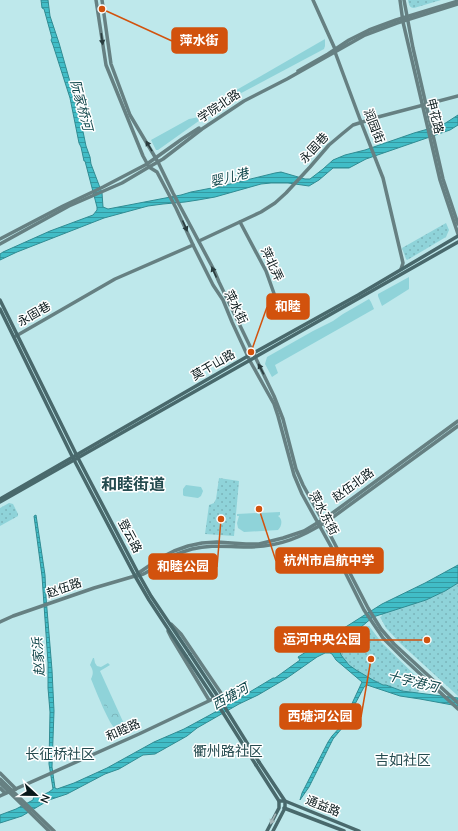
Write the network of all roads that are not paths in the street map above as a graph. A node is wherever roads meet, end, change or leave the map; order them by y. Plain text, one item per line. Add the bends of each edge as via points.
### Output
1 (96, 0) edge
2 (102, 0) edge
3 (313, 0) edge
4 (400, 0) edge
5 (404, 0) edge
6 (458, 2) edge
7 (405, 19) junction
8 (335, 51) junction
9 (458, 96) edge
10 (424, 105) junction
11 (361, 122) junction
12 (432, 139) junction
13 (157, 160) junction
14 (148, 166) junction
15 (171, 194) junction
16 (90, 195) junction
17 (178, 207) junction
18 (240, 222) junction
19 (458, 224) edge
20 (458, 235) edge
21 (0, 239) edge
22 (199, 241) junction
23 (458, 241) edge
24 (0, 244) edge
25 (193, 245) junction
26 (403, 263) junction
27 (408, 265) junction
28 (401, 269) junction
29 (0, 300) edge
30 (0, 309) edge
31 (282, 316) dead end
32 (16, 336) junction
33 (248, 356) junction
34 (254, 356) junction
35 (250, 361) junction
36 (458, 421) edge
37 (458, 426) edge
38 (75, 457) junction
39 (0, 499) edge
40 (0, 502) edge
41 (323, 521) junction
42 (318, 524) junction
43 (138, 575) junction
44 (166, 621) junction
45 (0, 622) edge
46 (380, 630) junction
47 (438, 688) junction
48 (209, 700) junction
49 (458, 703) edge
50 (458, 709) edge
51 (258, 764) junction
52 (0, 773) edge
53 (0, 778) edge
54 (0, 783) edge
55 (0, 788) edge
56 (16, 789) junction
57 (5, 793) junction
58 (0, 796) edge
59 (279, 801) junction
60 (285, 801) junction
61 (279, 808) junction
62 (285, 808) junction
63 (49, 831) edge
64 (54, 831) edge
65 (267, 831) edge
66 (273, 831) edge
67 (344, 831) edge
68 (359, 831) edge

1 -> 14 main road, 萍水街 via 106,65
13 -> 2 main road, 萍水街 via 130,115 111,64
3 - 8 main road, 润园街
4 - 7 main road, 申花路
5 - 7 main road, 申花路
6 - 7 main road, 学院北路
6 - 7 main road, 学院北路
7 - 8 main road, 学院北路 via 369,30 349,40
7 - 10 main road, 申花路
8 - 11 main road, 润园街
8 - 13 main road, 学院北路 via 230,106 182,139
9 - 10 main road, 永固巷
10 - 11 main road, 永固巷
10 - 12 main road, 申花路
11 - 18 main road, 永固巷 via 353,125 329,145 275,203
11 - 26 main road, 润园街 via 383,178
12 - 19 main road, 申花路
12 - 20 main road, 申花路 via 440,180
13 - 14 main road, 学院北路
13 - 15 main road, 萍水街
14 - 15 main road, 萍水街 via 157,172
14 - 16 main road, 学院北路
15 - 17 main road, 萍水街
16 - 21 main road, 学院北路
16 - 24 main road, 学院北路
17 - 22 main road, 萍水街
17 -> 25 main road, 萍水街
18 - 22 main road, 永固巷
18 - 31 main road, 萍北弄 via 266,271
20 - 27 main road, 莫干山路
34 -> 22 main road, 萍水街
23 - 34 main road, 莫干山路
25 - 32 main road, 永固巷 via 115,279
25 - 33 main road, 萍水街 via 223,300
26 - 27 main road
26 - 28 main road
27 - 28 main road, 莫干山路
28 - 34 main road, 莫干山路
29 - 32 main road, 登云路
30 - 32 main road, 登云路
32 - 38 main road, 登云路
33 - 34 main road, 莫干山路
33 - 35 main road, 萍水街
33 - 38 main road, 莫干山路
34 - 35 main road, 莫干山路
41 -> 34 main road, 萍水东街 via 296,469 283,419
35 - 38 main road, 莫干山路
35 - 42 main road, 萍水东街 via 274,404 294,475
36 - 41 main road, 赵伍北路
37 - 41 main road, 赵伍北路
38 - 39 main road, 莫干山路
38 - 40 main road, 莫干山路
38 - 43 main road, 登云路
41 - 42 main road, 赵伍北路
41 - 46 main road, 萍水东街
42 - 43 main road, 赵伍北路 via 296,538 279,543 255,547 217,545 184,551
42 - 46 main road, 萍水东街 via 364,610
43 - 44 main road, 登云路
43 - 45 main road, 赵伍路
44 - 48 main road via 171,637
44 - 48 main road, 和睦路 via 181,634 223,696
44 - 51 main road, 登云路, bridge via 219,698
46 - 47 main road, 萍水东街 via 383,638
47 - 49 main road, 萍水东街
47 - 50 main road, 萍水东街
48 - 56 main road, 和睦路
51 - 59 main road, 登云路
51 - 60 main road, 登云路
52 - 56 main road
53 - 64 main road, bridge
54 - 63 main road, bridge
55 - 57 main road
56 - 57 main road, 和睦路
57 - 58 main road, 和睦路
59 - 60 main road, 通益路
59 - 61 main road
60 - 62 main road
60 - 68 main road, 通益路
61 - 62 main road, 通益路
61 -> 65 main road
62 - 66 main road
62 - 67 main road, 通益路

